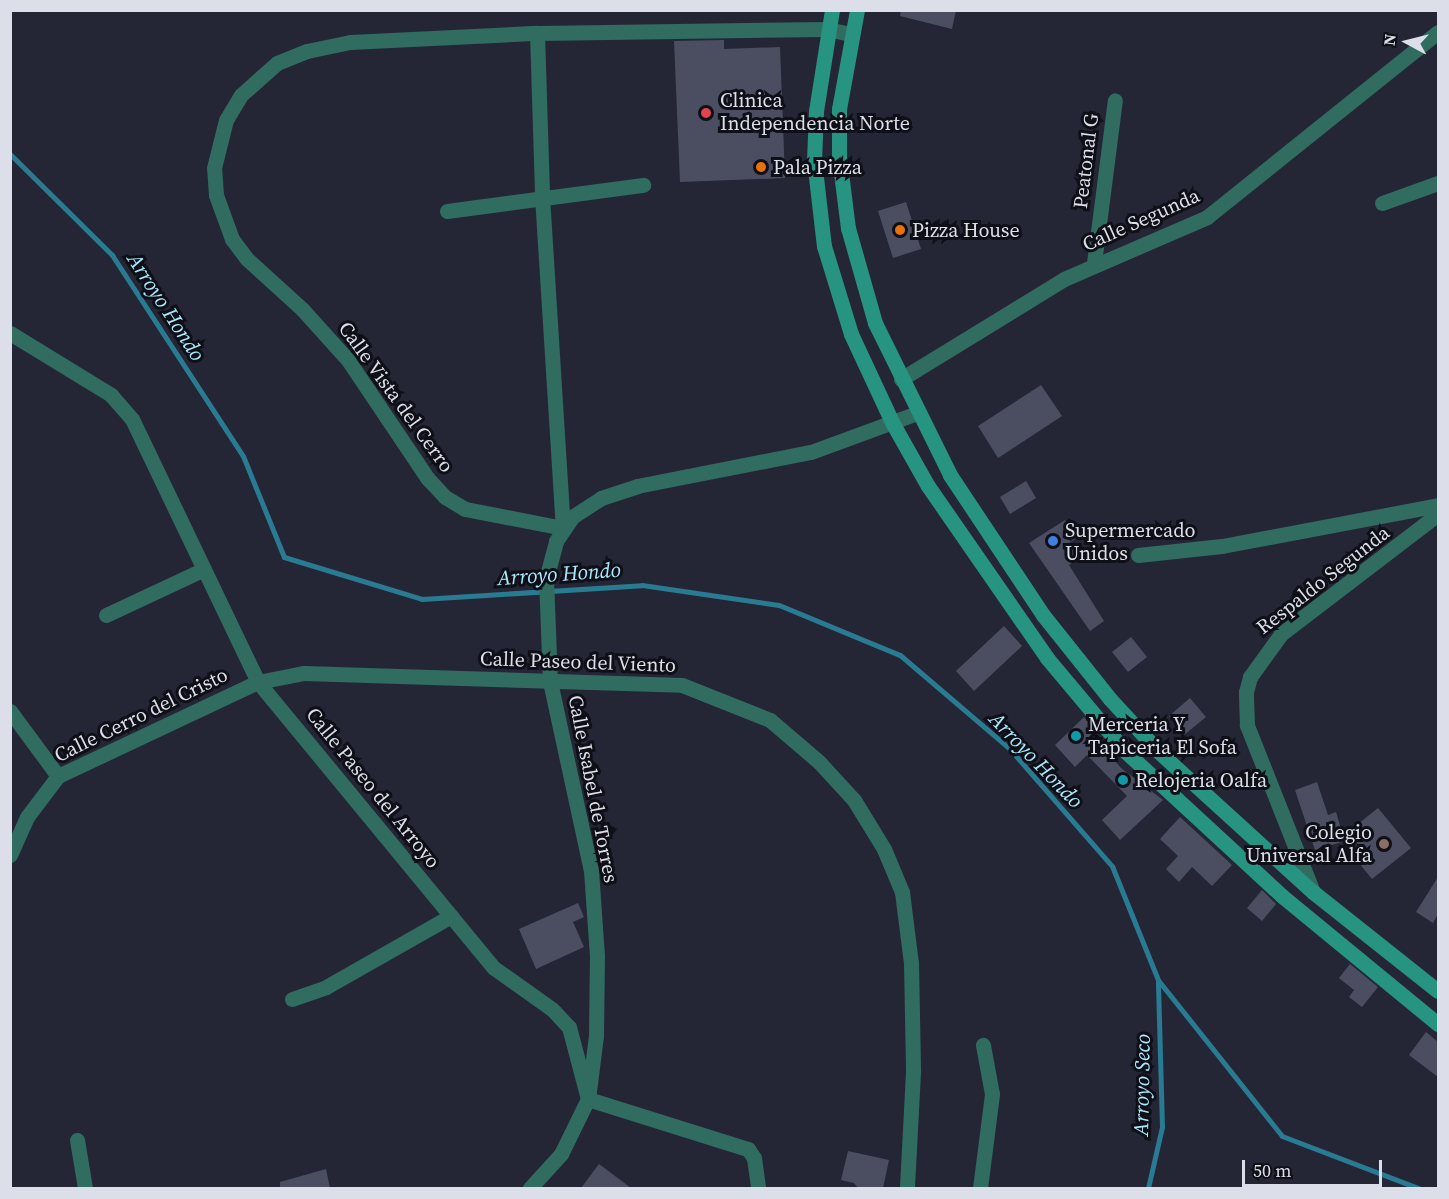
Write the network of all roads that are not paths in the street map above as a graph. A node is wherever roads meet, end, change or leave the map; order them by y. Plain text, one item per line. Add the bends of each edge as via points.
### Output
1 (832, 10) edge
2 (857, 10) edge
3 (826, 29) junction
4 (1438, 32) edge
5 (537, 33) junction
6 (850, 34) junction
7 (1115, 100) dead end
8 (1438, 183) edge
9 (643, 185) dead end
10 (542, 196) junction
11 (1382, 203) dead end
12 (447, 210) dead end
13 (1094, 264) junction
14 (10, 333) edge
15 (901, 380) junction
16 (917, 413) junction
17 (893, 424) junction
18 (1438, 505) edge
19 (1438, 514) edge
20 (563, 528) junction
21 (1138, 555) dead end
22 (204, 569) junction
23 (106, 615) dead end
24 (258, 682) junction
25 (550, 682) junction
26 (10, 711) edge
27 (58, 776) junction
28 (10, 855) edge
29 (1313, 892) junction
30 (451, 916) junction
31 (1438, 991) edge
32 (292, 999) dead end
33 (1438, 1024) edge
34 (983, 1045) dead end
35 (588, 1099) junction
36 (77, 1140) dead end
37 (85, 1188) edge
38 (530, 1188) edge
39 (758, 1188) edge
40 (907, 1188) edge
41 (980, 1188) edge

1 - 3 main road
2 - 6 main road
3 - 5 street, Calle Vista del Cerro
3 - 6 street, Calle Vista del Cerro
3 - 17 main road via 814,160 824,246 851,334
4 - 13 street, Calle Segunda via 1207,217
5 - 10 street
5 - 20 street, Calle Vista del Cerro via 350,42 298,53 277,63 241,95 218,144 216,195 232,238 247,259 302,309 348,360 428,479 445,497 465,509
6 - 15 main road via 839,109 843,200 861,280
7 - 13 street, Peatonal G
8 - 11 street
9 - 10 street
10 - 12 street
10 - 20 street
13 - 15 street, Calle Segunda
14 - 22 street, Calle Paseo del Arroyo via 111,395 132,419
15 - 16 main road
16 - 17 street
16 - 29 main road via 950,475 1015,577 1110,699 1175,768
17 - 20 street via 811,452 637,486 583,507
17 - 33 main road via 964,541 1047,658 1126,752 1282,896
18 - 21 street via 1222,546
19 - 29 street, Respaldo Segunda via 1281,634 1250,676 1246,692 1247,725
20 - 25 street, Calle Isabel de Torres via 546,579
22 - 23 street
22 - 24 street, Calle Paseo del Arroyo
24 - 25 street, Calle Paseo del Viento via 304,673
24 - 27 street, Calle Cerro del Cristo
24 - 30 street, Calle Paseo del Arroyo
25 - 35 street, Calle Isabel de Torres via 591,871 597,956 596,1036
25 - 40 street, Calle Paseo del Viento via 682,685 770,720 819,762 854,800 884,849 902,892 911,963 914,1072
26 - 27 street
27 - 28 street, Calle Cerro del Cristo via 27,817
29 - 31 main road
30 - 32 street via 326,987
30 - 35 street, Calle Paseo del Arroyo via 494,968 552,1009 569,1027
34 - 41 street via 992,1094
35 - 38 street, Calle Isabel de Torres via 561,1154
35 - 39 street via 748,1149 754,1158
36 - 37 street

